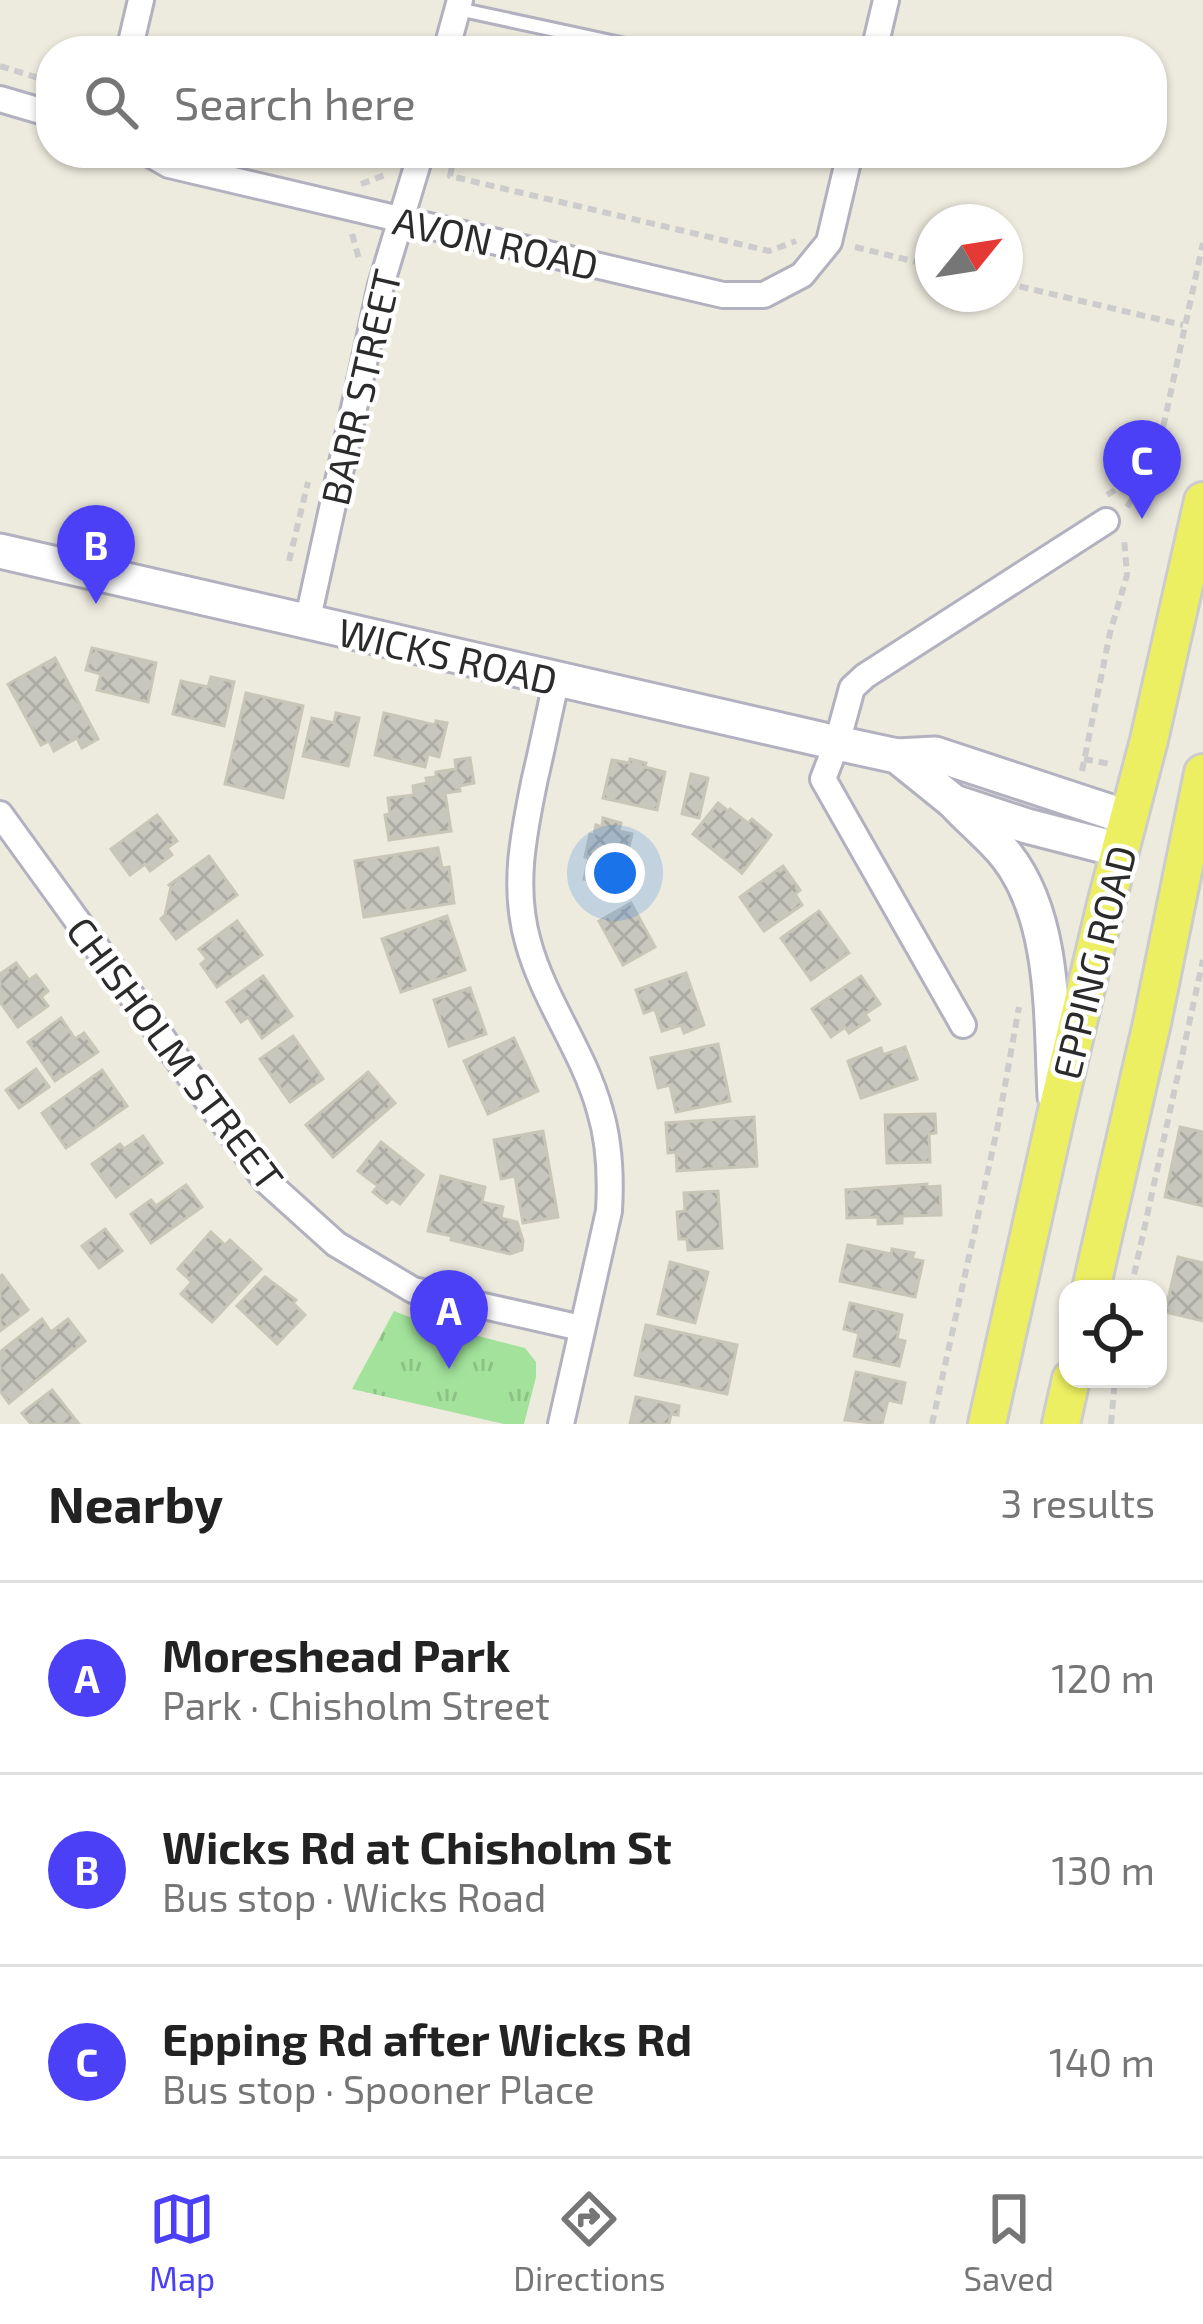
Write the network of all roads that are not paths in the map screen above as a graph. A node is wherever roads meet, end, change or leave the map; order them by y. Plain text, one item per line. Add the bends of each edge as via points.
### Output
1 (141, 0) edge
2 (886, 0) edge
3 (458, 4) edge
4 (133, 36) edge
5 (450, 36) edge
6 (591, 36) edge
7 (878, 36) edge
8 (0, 99) edge
9 (36, 110) edge
10 (182, 168) edge
11 (417, 168) edge
12 (844, 168) edge
13 (399, 220) junction
14 (1203, 501) edge
15 (1098, 526) road end
16 (0, 551) edge
17 (307, 623) junction
18 (557, 679) junction
19 (837, 743) junction
20 (897, 756) junction
21 (1203, 773) edge
22 (954, 802) junction
23 (0, 814) edge
24 (1125, 834) junction
25 (1196, 854) edge
26 (963, 1025) dead end
27 (1056, 1115) junction
28 (1092, 1280) edge
29 (581, 1328) junction
30 (1069, 1388) edge
31 (560, 1424) edge
32 (987, 1424) edge
33 (1060, 1424) edge

1 - 4 street
2 - 7 street
3 - 5 street
3 - 6 lane
8 - 9 street
10 - 13 street, AVON ROAD
11 - 13 street, BARR STREET
12 - 13 street, AVON ROAD via 802,275 764,295 723,295
13 - 17 street, BARR STREET
14 - 24 main road, EPPING ROAD
15 - 19 street via 865,676 852,688
16 - 17 main road, WICKS ROAD
17 - 18 main road, WICKS ROAD
18 - 19 main road, WICKS ROAD
18 - 29 street via 519,868 527,940 585,1069 608,1143 609,1211
19 - 20 main road, WICKS ROAD
19 - 26 street via 823,779
20 - 22 main road, WICKS ROAD
20 - 24 main road, WICKS ROAD via 934,754
21 - 25 main road, EPPING ROAD
22 - 24 main road, WICKS ROAD via 1027,826
22 - 27 main road via 1005,854 1037,914
23 - 29 street, CHISHOLM STREET via 265,1180 336,1244 413,1290
24 - 25 main road, WICKS ROAD
24 - 27 main road, EPPING ROAD
25 - 28 main road, EPPING ROAD
27 - 32 main road, EPPING ROAD
29 - 31 street
30 - 33 main road

